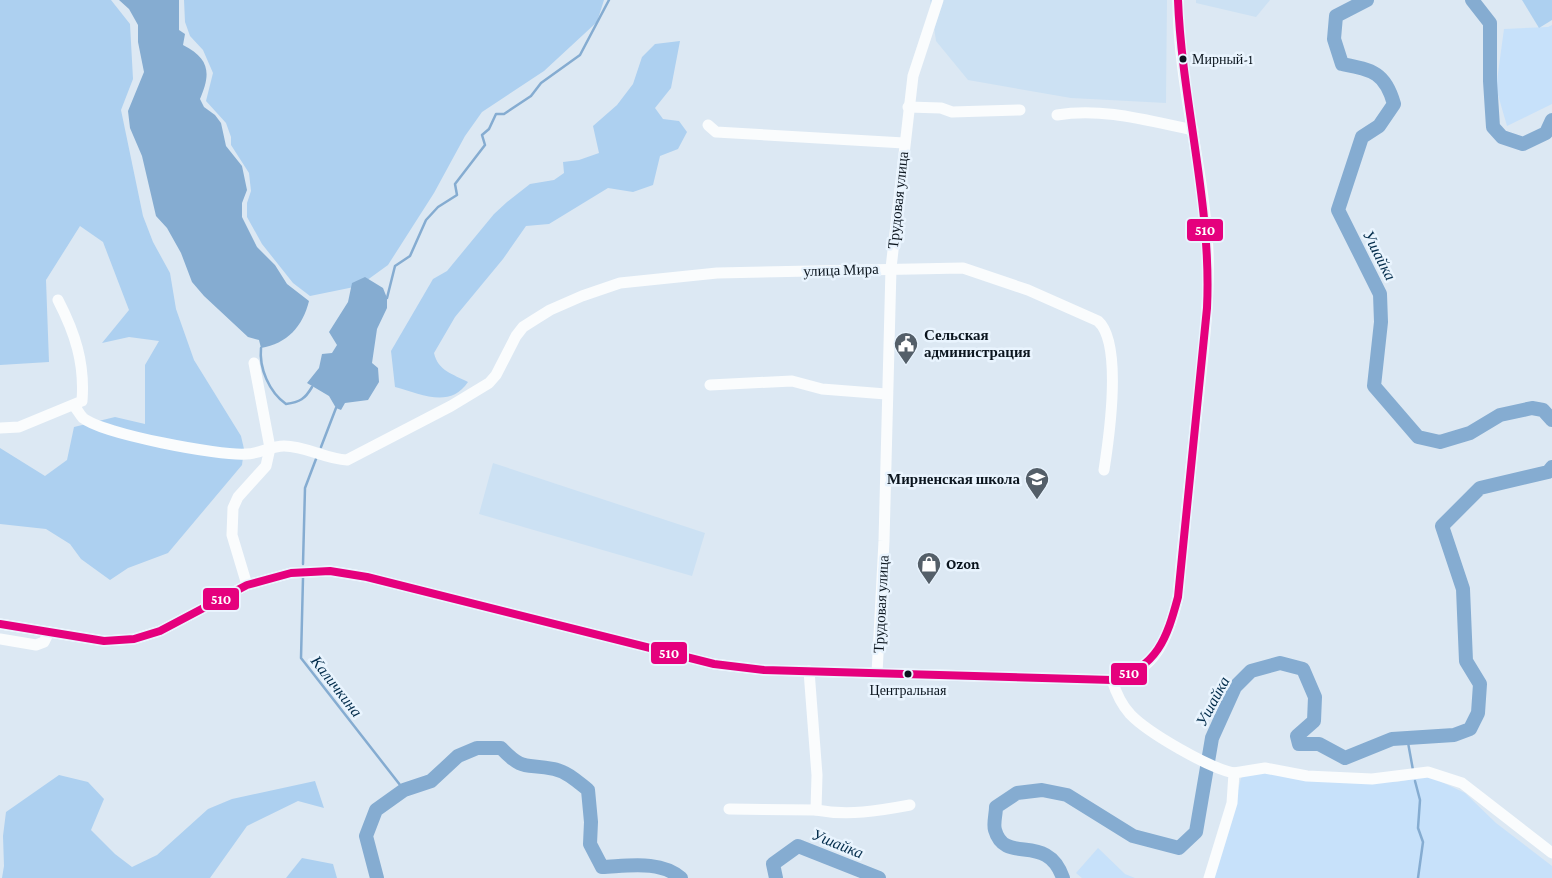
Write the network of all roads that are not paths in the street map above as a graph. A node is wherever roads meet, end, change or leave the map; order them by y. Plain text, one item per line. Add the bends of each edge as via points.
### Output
1 (938, 0) edge
2 (1178, 0) edge
3 (908, 107) junction
4 (1020, 110) dead end
5 (1057, 115) dead end
6 (708, 125) dead end
7 (1193, 130) junction
8 (904, 143) junction
9 (891, 268) junction
10 (58, 300) dead end
11 (254, 363) dead end
12 (710, 385) dead end
13 (886, 394) junction
14 (74, 406) junction
15 (0, 428) edge
16 (270, 448) junction
17 (1104, 470) dead end
18 (247, 585) junction
19 (0, 624) edge
20 (48, 634) junction
21 (0, 639) edge
22 (809, 671) junction
23 (877, 673) junction
24 (1112, 680) junction
25 (1230, 773) junction
26 (910, 805) dead end
27 (729, 809) dead end
28 (816, 810) junction
29 (1552, 853) edge
30 (1209, 878) edge

1 - 3 street, Трудовая улица via 912,76
2 - 7 street
3 - 4 street via 941,108 952,112
3 - 8 street, Трудовая улица
5 - 7 street via 1085,112
6 - 8 street via 716,132
7 - 24 street via 1208,252 1206,332 1178,597 1172,623 1157,654 1139,671
8 - 9 street, Трудовая улица
9 - 13 street, Трудовая улица
9 - 16 street, улица Мира via 717,273 620,283 550,310 523,327 489,383 347,460 300,448
9 - 17 street, улица Мира via 963,268 1028,290 1103,325 1110,343 1112,418
10 - 14 street via 71,325 84,376 82,401
11 - 16 street
12 - 13 street via 792,381 822,389
13 - 23 street, Трудовая улица via 884,541
14 - 15 street via 19,427
14 - 16 street, улица Мира via 83,418 103,427 195,450 246,454
16 - 18 street via 266,466 238,497 233,508 232,535
18 - 20 street via 146,636 104,642
18 - 22 street via 291,573 330,570 714,664
19 - 20 street
20 - 21 street via 44,642 36,645
22 - 23 street
22 - 28 street via 817,775
23 - 24 street
24 - 25 street via 1118,698 1131,715 1192,755
25 - 29 street via 1265,768 1307,776 1372,779 1428,772 1462,783
25 - 30 street via 1232,803
26 - 28 street via 849,814
27 - 28 street

